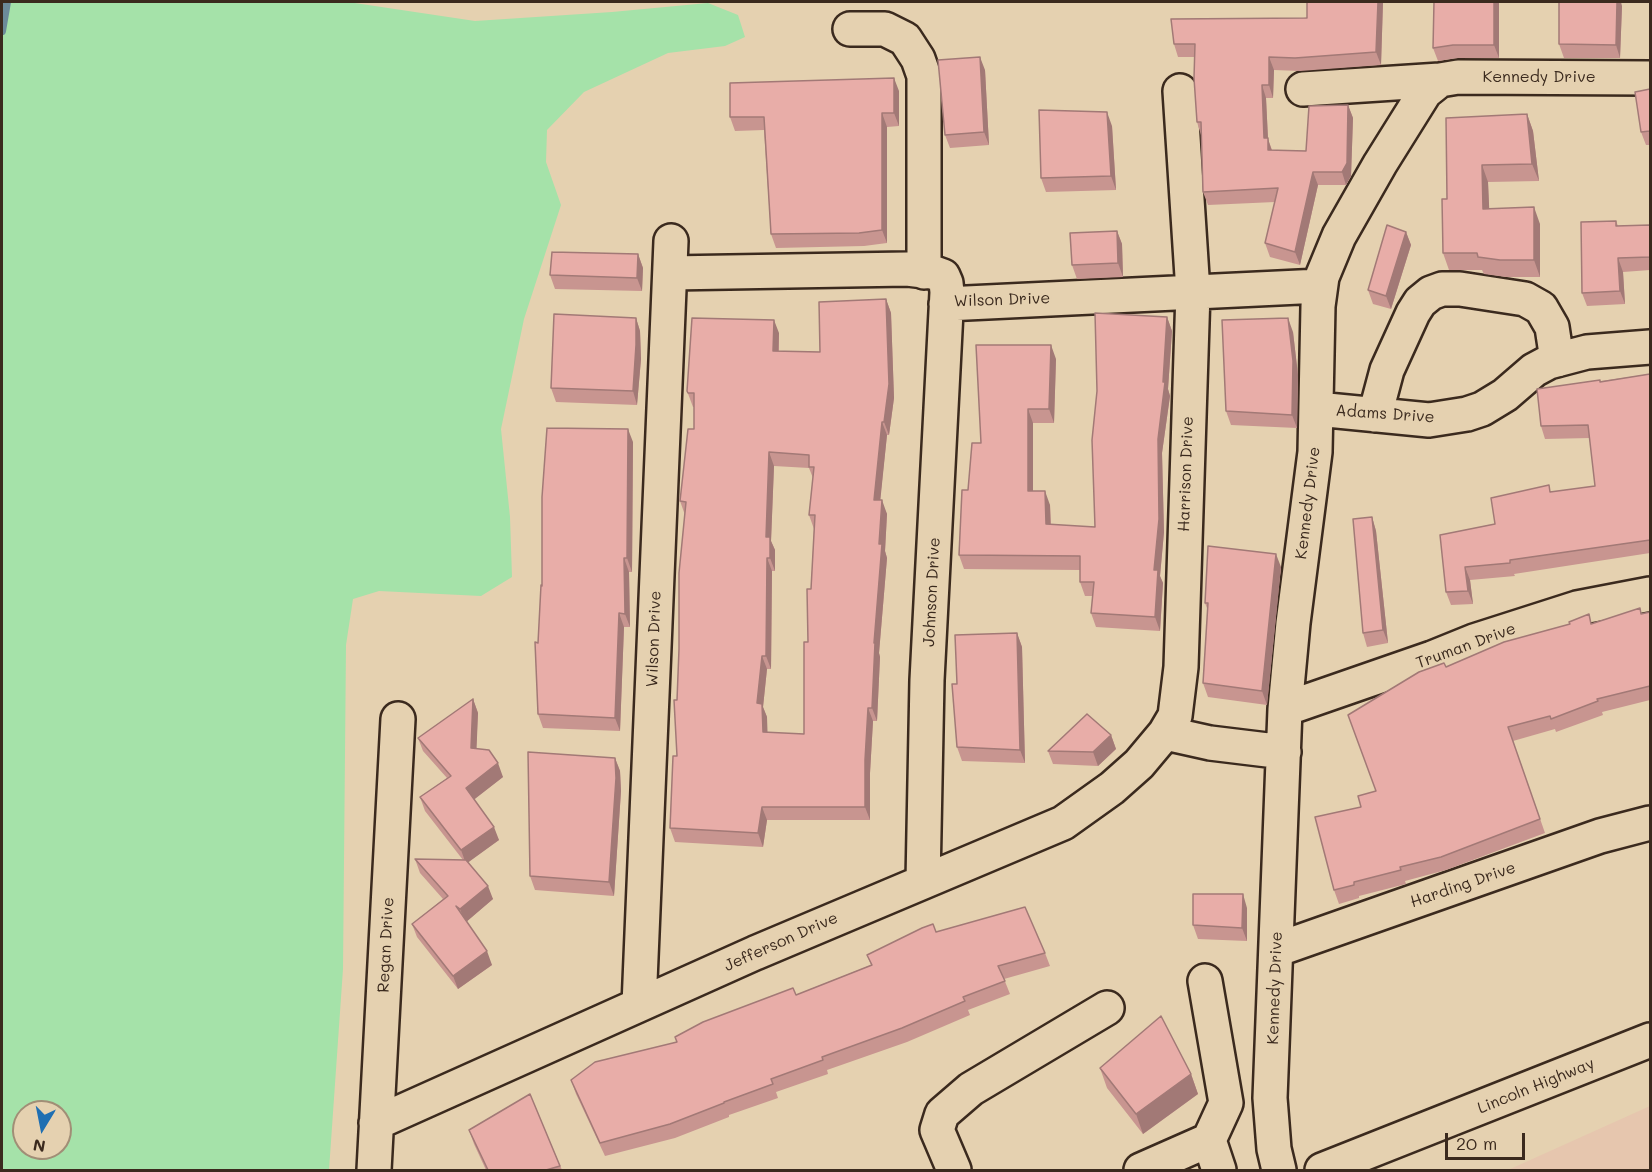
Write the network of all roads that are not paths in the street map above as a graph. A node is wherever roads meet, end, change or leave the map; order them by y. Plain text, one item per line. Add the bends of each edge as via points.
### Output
1 (850, 29) dead end
2 (1650, 78) edge
3 (1440, 80) junction
4 (1303, 89) dead end
5 (1180, 91) dead end
6 (924, 272) junction
7 (1320, 286) junction
8 (1193, 292) junction
9 (946, 304) junction
10 (1650, 347) edge
11 (1557, 360) junction
12 (1317, 409) junction
13 (1375, 415) junction
14 (1650, 594) edge
15 (1285, 709) junction
16 (398, 719) dead end
17 (1165, 734) junction
18 (1284, 752) junction
19 (1650, 823) edge
20 (923, 881) junction
21 (1276, 950) junction
22 (1205, 981) dead end
23 (639, 1005) junction
24 (1107, 1008) dead end
25 (1650, 1040) edge
26 (1270, 1098) junction
27 (1226, 1103) junction
28 (376, 1123) junction
29 (1214, 1155) edge
30 (374, 1170) edge
31 (954, 1170) edge
32 (1141, 1170) edge
33 (1279, 1170) edge
34 (1322, 1170) edge

1 - 6 street via 885,29 905,39 924,76
2 - 3 street, Kennedy Drive
3 - 4 street
3 - 7 street, Kennedy Drive via 1425,92 1380,164 1339,236
5 - 8 street, Harrison Drive
6 - 9 street, Wilson Drive via 942,276
6 - 23 street, Wilson Drive via 671,257
7 - 8 street, Wilson Drive
7 - 12 street, Kennedy Drive
8 - 9 street, Wilson Drive
8 - 17 street, Harrison Drive via 1180,667 1175,716
9 - 20 street, Johnson Drive via 927,680
10 - 11 street, Adams Drive via 1587,352
11 - 13 street, Adams Drive via 1534,370 1497,400 1467,414 1429,420
11 - 13 street via 1552,327 1541,308 1525,298 1442,289 1420,302 1413,313 1387,370
12 - 13 street, Adams Drive
12 - 15 street, Kennedy Drive
14 - 15 street, Truman Drive via 1577,608
15 - 18 street, Kennedy Drive
16 - 28 street, Regan Drive
17 - 18 street
17 - 20 street, Jefferson Drive via 1112,788 1063,823
18 - 21 street, Kennedy Drive
19 - 21 street, Harding Drive via 1600,836
20 - 23 street, Jefferson Drive
21 - 26 street, Kennedy Drive
22 - 27 street
23 - 28 street, Jefferson Drive
24 - 31 street via 971,1089 942,1114 937,1130
25 - 34 street, Lincoln Highway
26 - 27 street
26 - 33 street, Kennedy Drive
27 - 29 street
28 - 30 street, Regan Drive
29 - 32 street

